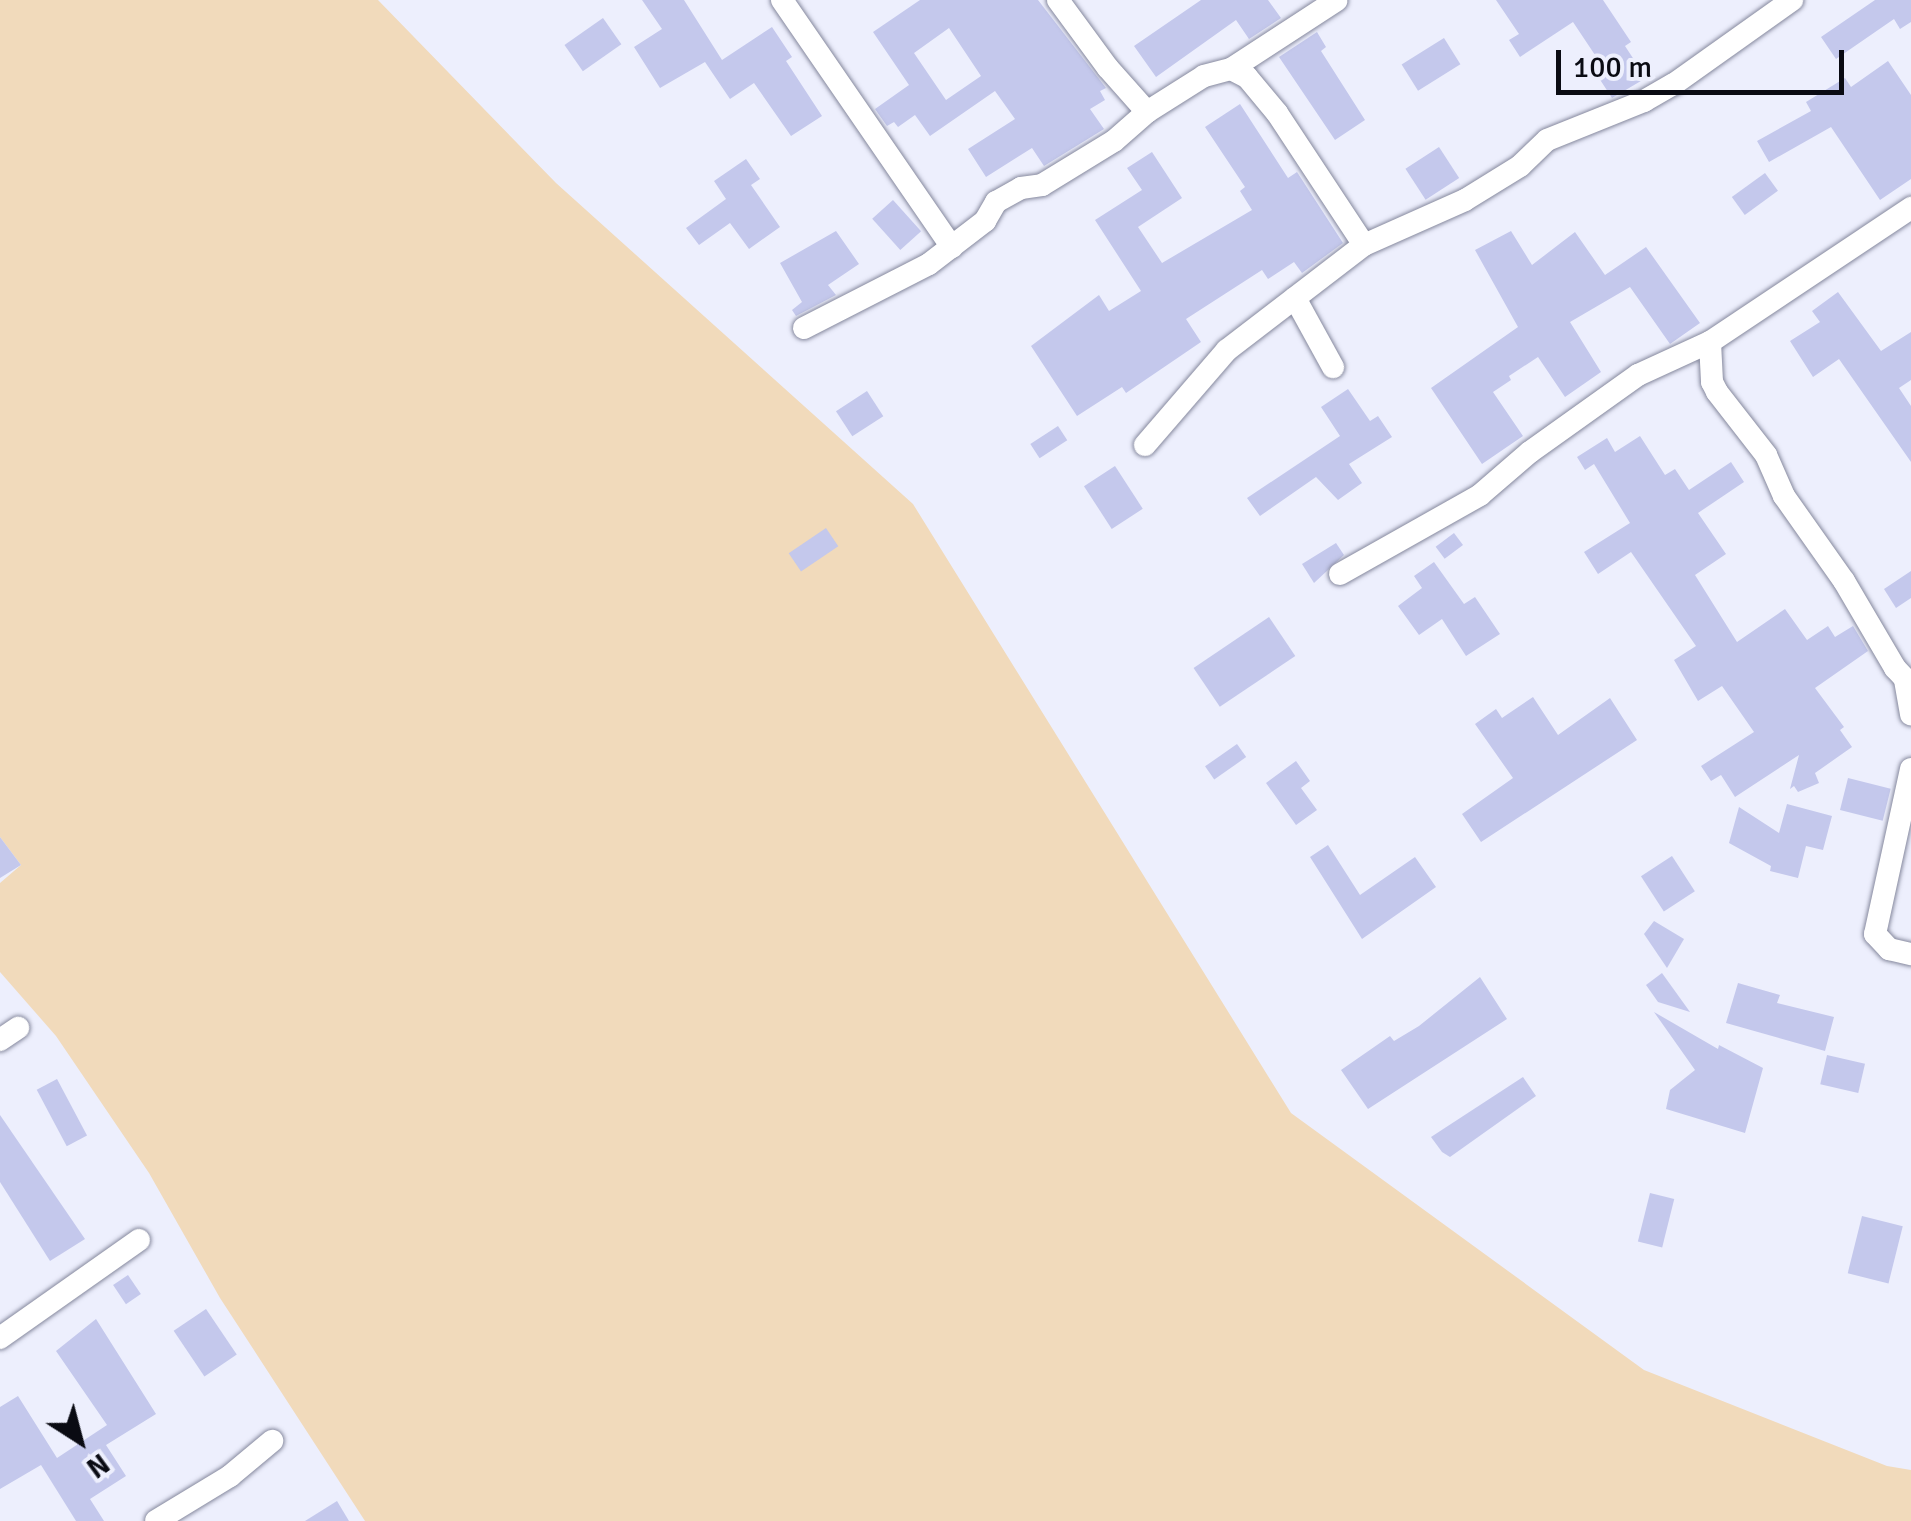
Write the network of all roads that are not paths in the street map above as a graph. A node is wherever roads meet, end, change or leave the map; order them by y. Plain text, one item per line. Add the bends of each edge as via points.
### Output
1 (782, 0) edge
2 (1058, 0) edge
3 (1338, 0) edge
4 (1792, 0) edge
5 (1231, 69) junction
6 (1147, 112) junction
7 (1911, 208) edge
8 (1364, 245) junction
9 (952, 247) junction
10 (1295, 298) junction
11 (804, 328) dead end
12 (1710, 342) junction
13 (1333, 367) dead end
14 (1145, 445) dead end
15 (1340, 574) dead end
16 (1908, 683) edge
17 (1911, 714) edge
18 (1911, 768) edge
19 (1911, 954) edge
20 (139, 1240) dead end
21 (0, 1338) edge
22 (272, 1440) dead end
23 (156, 1521) edge

1 - 9 street
2 - 6 street
3 - 5 street
4 - 8 street via 1659,93 1547,140 1520,166 1464,200
5 - 6 street via 1204,76
5 - 8 street via 1247,77 1278,113
6 - 9 street via 1042,185 996,202 985,222
7 - 12 street
8 - 10 street
9 - 11 street
10 - 13 street
10 - 14 street via 1227,350
12 - 15 street via 1638,375 1480,495
12 - 16 street via 1717,392 1766,454 1784,496
16 - 17 street
18 - 19 street via 1875,934 1889,950
20 - 21 street
22 - 23 street via 230,1476

